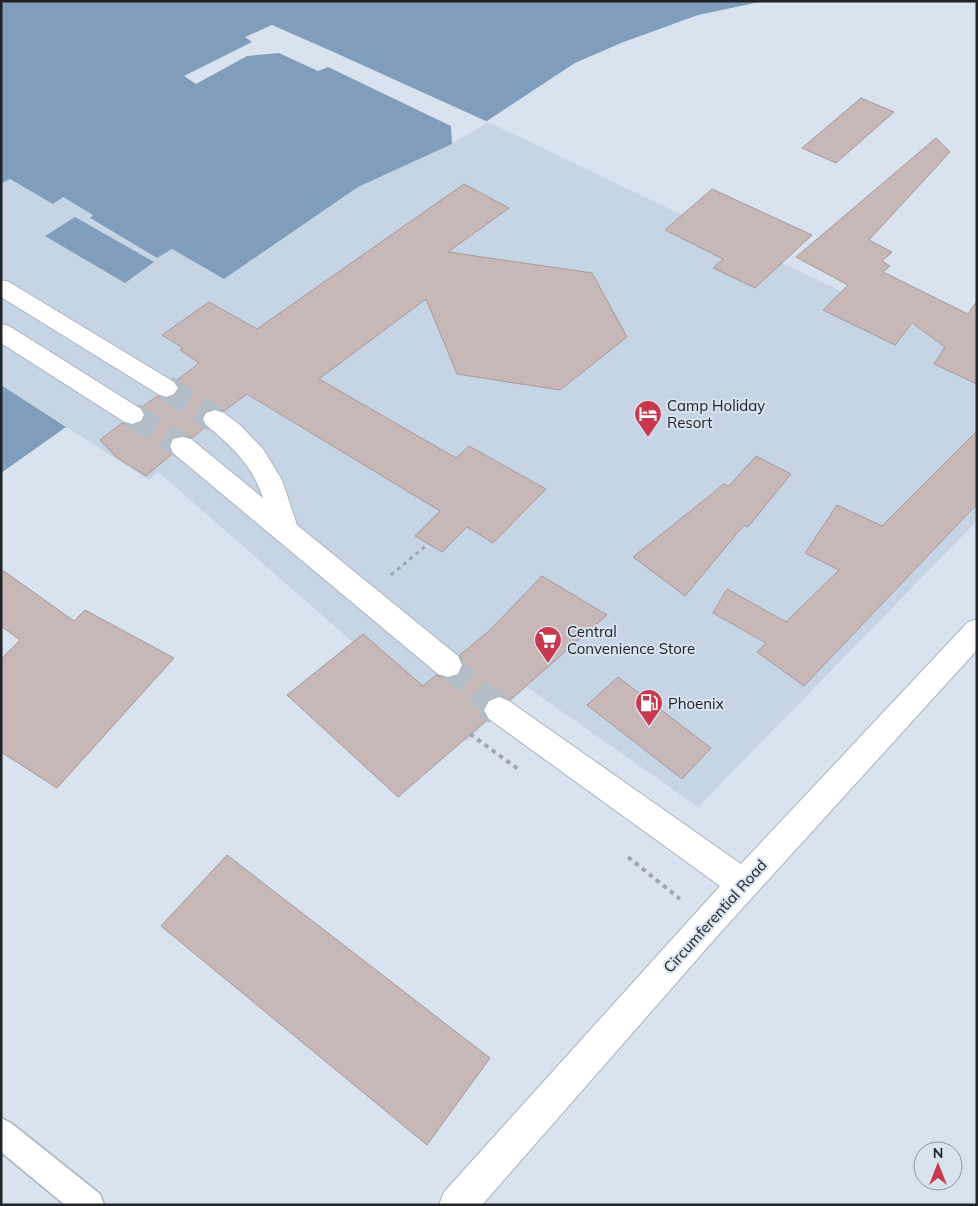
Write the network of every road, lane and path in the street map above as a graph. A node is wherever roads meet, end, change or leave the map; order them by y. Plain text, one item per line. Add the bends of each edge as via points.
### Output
1 (1, 287) edge
2 (1, 332) edge
3 (166, 388) tunnel mouth
4 (132, 415) tunnel mouth
5 (215, 419) tunnel mouth
6 (182, 446) tunnel mouth
7 (285, 531) junction
8 (977, 630) edge
9 (448, 665) tunnel mouth
10 (499, 710) tunnel mouth
11 (470, 734) dead end
12 (518, 769) dead end
13 (628, 857) dead end
14 (743, 884) junction
15 (708, 922) junction
16 (1, 1133) edge
17 (89, 1205) edge
18 (457, 1205) edge

1 - 3 main road
2 - 4 main road
5 - 7 main road via 242,439 258,457 274,491
6 - 7 main road
7 - 9 main road
8 - 14 main road, Circumferential Road
10 - 14 main road
11 - 12 path
13 - 15 path
14 - 15 main road, Circumferential Road
15 - 18 main road, Circumferential Road
16 - 17 lane

